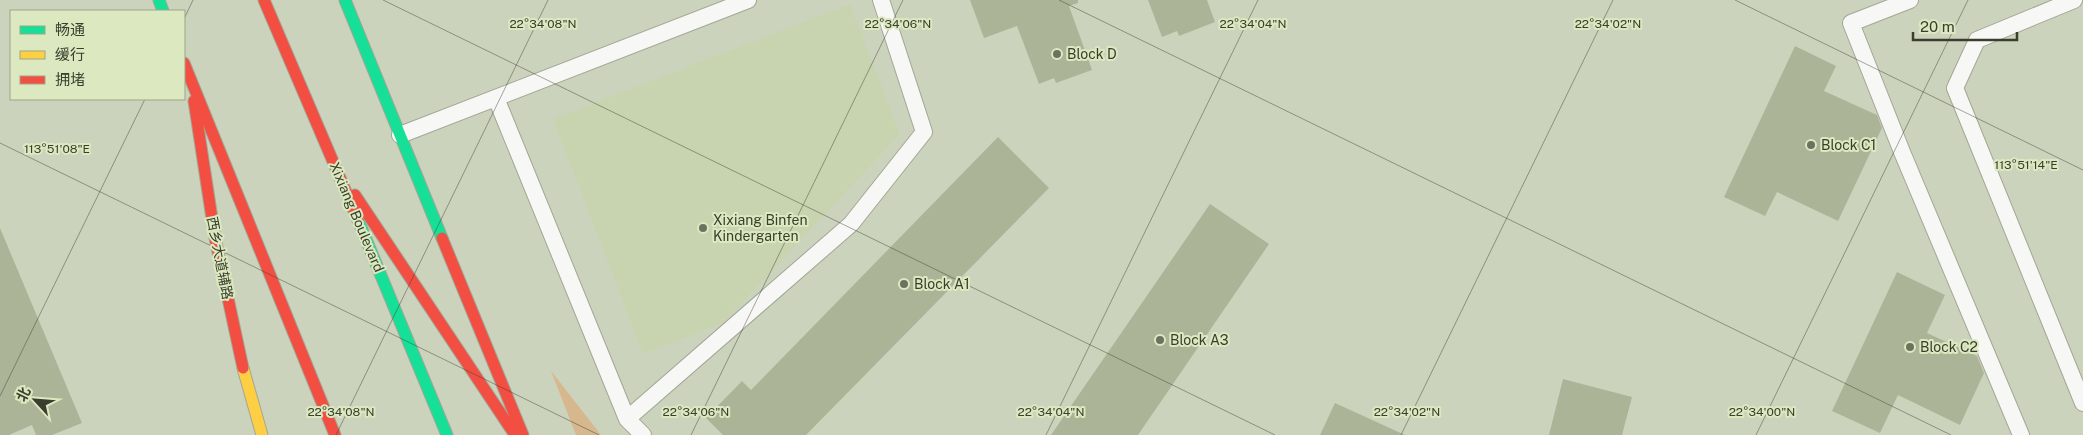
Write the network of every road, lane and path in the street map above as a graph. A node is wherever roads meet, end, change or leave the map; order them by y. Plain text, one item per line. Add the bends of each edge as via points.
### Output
1 (264, 0) edge
2 (345, 0) edge
3 (748, 0) edge
4 (881, 0) edge
5 (1910, 0) edge
6 (2074, 0) edge
7 (185, 66) edge
8 (190, 79) junction
9 (496, 98) junction
10 (400, 135) junction
11 (336, 168) junction
12 (2083, 403) edge
13 (627, 419) junction
14 (262, 435) edge
15 (335, 435) edge
16 (447, 435) edge
17 (515, 435) edge
18 (523, 435) edge
19 (643, 435) edge
20 (2021, 435) edge

1 - 11 main road, Xixiang Boulevard
2 - 10 main road
3 - 9 lane
4 - 13 lane via 924,132 851,224
5 - 20 lane via 1851,23
6 - 12 lane via 1977,40 1955,88
7 - 8 main road
8 - 14 main road, 西乡大道辅路 via 215,238 246,383
8 - 15 main road
9 - 10 lane
9 - 13 lane
10 - 18 main road
11 - 16 main road, Xixiang Boulevard
11 - 17 main road
13 - 19 lane

